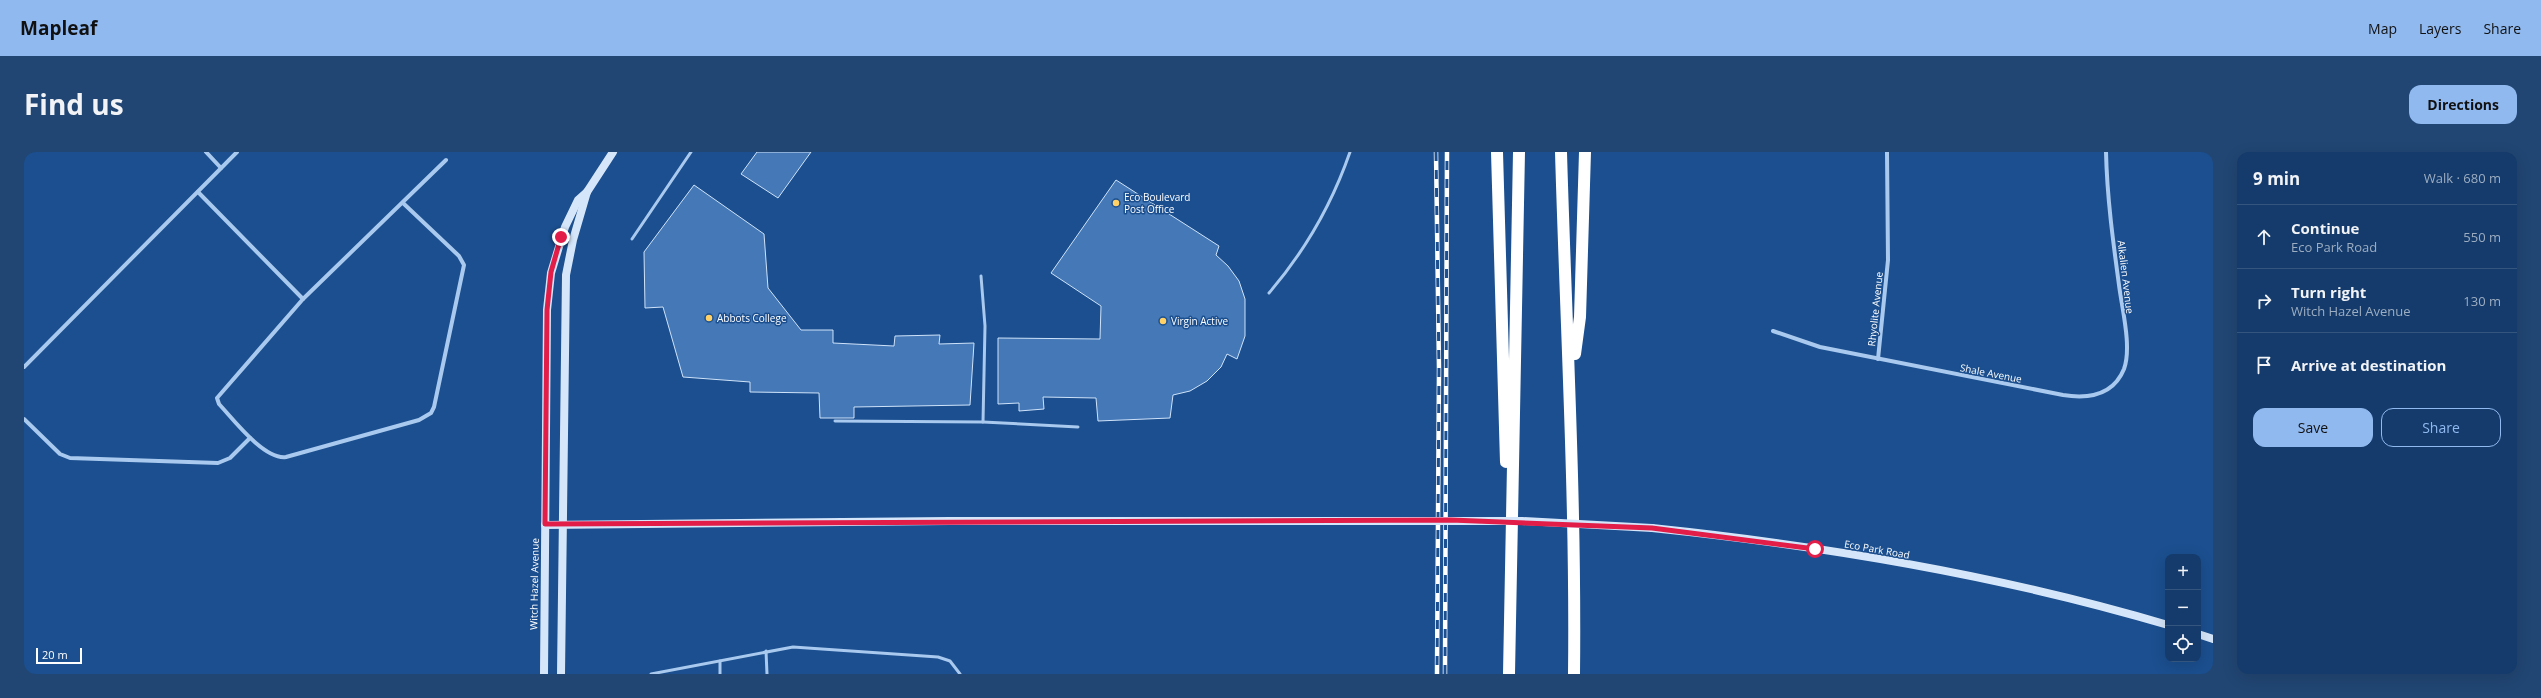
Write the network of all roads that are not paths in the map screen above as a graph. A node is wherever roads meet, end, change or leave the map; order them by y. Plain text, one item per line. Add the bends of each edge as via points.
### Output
1 (206, 152) edge
2 (237, 152) edge
3 (613, 152) edge
4 (691, 152) edge
5 (1350, 152) edge
6 (1497, 152) edge
7 (1519, 152) edge
8 (1561, 152) edge
9 (1585, 152) edge
10 (1887, 152) edge
11 (2106, 152) edge
12 (446, 160) dead end
13 (220, 168) junction
14 (198, 192) junction
15 (587, 192) junction
16 (403, 203) junction
17 (632, 239) dead end
18 (981, 276) dead end
19 (1269, 294) dead end
20 (304, 299) junction
21 (1773, 331) dead end
22 (1878, 359) junction
23 (24, 367) edge
24 (1570, 373) junction
25 (2101, 394) joint
26 (24, 419) edge
27 (835, 421) dead end
28 (983, 422) junction
29 (1078, 427) dead end
30 (250, 438) junction
31 (545, 524) junction
32 (563, 524) junction
33 (1510, 597) junction
34 (2165, 624) edge
35 (2201, 635) edge
36 (2213, 639) edge
37 (766, 651) junction
38 (720, 661) junction
39 (544, 674) edge
40 (561, 674) edge
41 (650, 674) edge
42 (720, 674) edge
43 (767, 674) edge
44 (960, 674) edge
45 (1509, 674) edge
46 (1574, 674) edge

1 - 13 street
2 - 13 street
3 - 15 street, Witch Hazel Avenue
4 - 17 lane
5 - 19 lane via 1326,209 1298,257
6 - 33 highway
7 - 33 highway
8 - 24 highway
9 - 24 highway via 1580,317
10 - 22 street, Rhyolite Avenue via 1888,260
11 - 25 street, Alkalien Avenue via 2111,224 2127,352 2120,377
12 - 16 street
13 - 14 street
14 - 20 street
14 - 23 street
15 - 31 street, Witch Hazel Avenue via 578,200 564,227 550,286 547,310
15 - 32 street, Witch Hazel Avenue via 566,275
16 - 20 street
16 - 30 street via 459,256 464,265 437,398 431,413 419,420 281,458 273,456
18 - 28 lane via 985,326
20 - 30 street via 217,398 219,404
21 - 22 street, Rhyolite Avenue via 1820,347
22 - 25 street, Shale Avenue via 2080,398
24 - 46 highway via 1575,595
26 - 30 street via 60,454 70,458 218,463 230,458
27 - 28 lane
28 - 29 lane
31 - 32 street, Eco Park Road
31 - 39 street, Witch Hazel Avenue
32 - 34 street, Eco Park Road, bridge via 1522,521 1652,528 1860,556 2031,590
32 - 40 street, Witch Hazel Avenue
33 - 45 highway
35 - 36 street
37 - 38 lane
37 - 43 lane
37 - 44 lane via 793,647 938,657 950,661
38 - 41 lane
38 - 42 lane

